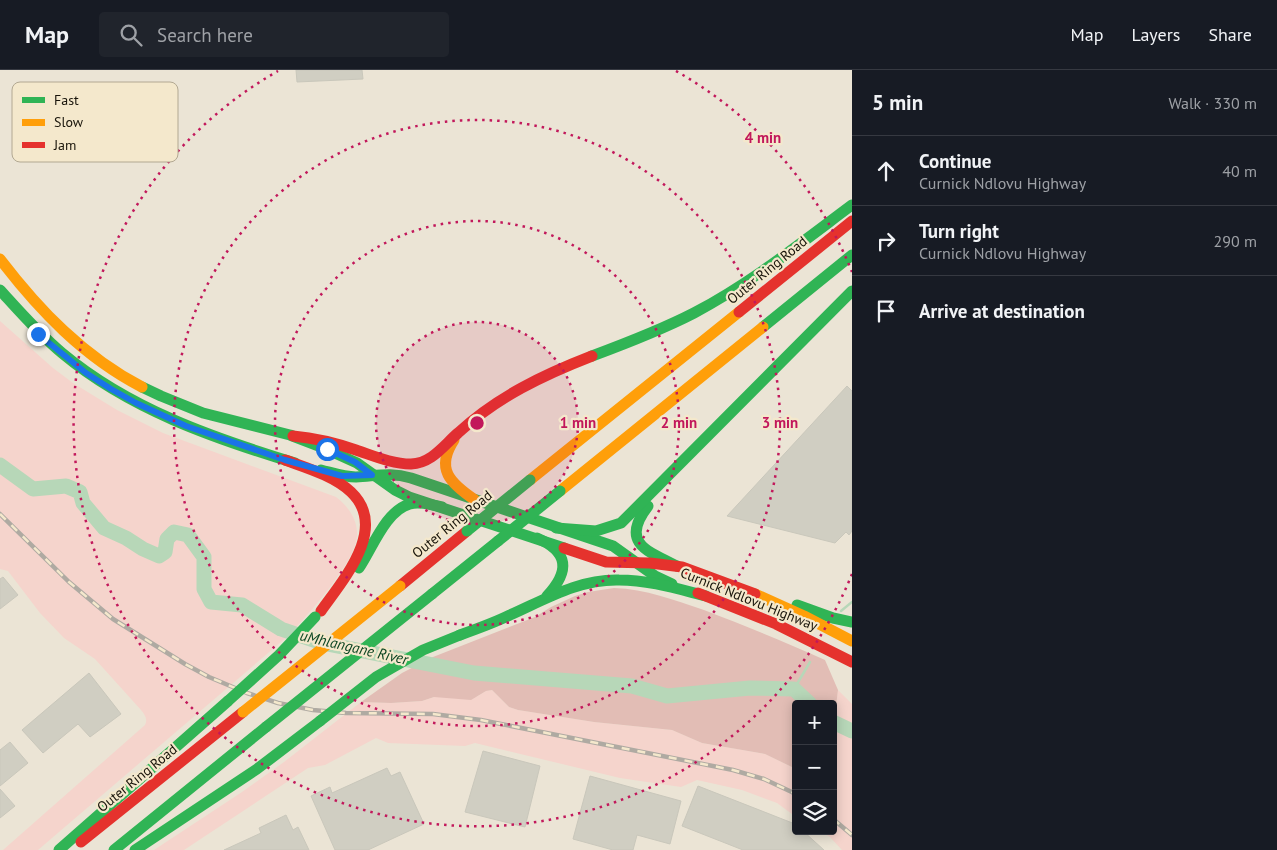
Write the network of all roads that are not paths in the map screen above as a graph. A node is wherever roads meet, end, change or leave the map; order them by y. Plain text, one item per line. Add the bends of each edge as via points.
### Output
1 (852, 205) edge
2 (852, 221) edge
3 (852, 255) edge
4 (0, 259) edge
5 (0, 290) edge
6 (852, 292) edge
7 (460, 431) junction
8 (708, 434) junction
9 (293, 436) junction
10 (285, 460) junction
11 (372, 475) junction
12 (475, 500) junction
13 (442, 508) junction
14 (556, 528) junction
15 (538, 538) junction
16 (636, 564) junction
17 (676, 566) junction
18 (706, 596) junction
19 (542, 599) junction
20 (772, 601) junction
21 (318, 614) junction
22 (852, 622) edge
23 (852, 640) edge
24 (852, 662) edge
25 (59, 850) edge
26 (71, 850) edge
27 (114, 850) edge
28 (135, 850) edge

1 - 7 main road via 772,264 704,308 533,381 496,402
2 - 26 main road, Outer Ring Road, bridge
3 - 27 main road, bridge
4 - 9 main road, Curnick Ndlovu Highway via 33,302 55,324 139,386 189,409
5 - 10 main road, Curnick Ndlovu Highway via 38,334 111,389 186,426
6 - 8 main road
7 - 9 main road via 430,458 412,464 310,437
7 - 12 main road via 448,450 446,469 458,489
8 - 14 main road via 622,523 594,532
8 - 17 main road via 671,482 644,510 635,528 636,539 642,546
9 - 11 main road, Curnick Ndlovu Highway via 355,462
10 - 11 main road, Curnick Ndlovu Highway via 342,476
10 - 21 main road via 322,474 347,489 358,499 366,517 364,542 353,564
11 - 12 main road, Curnick Ndlovu Highway via 397,474
11 - 13 main road, Curnick Ndlovu Highway via 390,488
12 - 14 main road, Curnick Ndlovu Highway
13 - 15 main road, Curnick Ndlovu Highway
13 - 21 main road via 410,504 395,513 363,563
14 - 16 main road, Curnick Ndlovu Highway via 613,546
15 - 16 main road, Curnick Ndlovu Highway via 602,562
15 - 19 main road via 554,546 563,566 559,582
16 - 17 main road, Curnick Ndlovu Highway via 649,562
16 - 18 main road, Curnick Ndlovu Highway via 663,580
17 - 20 main road, Curnick Ndlovu Highway
18 - 19 main road via 608,579 574,586
18 - 24 main road, Curnick Ndlovu Highway via 804,636
19 - 28 main road, bridge via 493,623 423,650 376,676 257,769
20 - 22 main road via 804,606
20 - 23 main road, Curnick Ndlovu Highway
21 - 25 main road, bridge via 279,655

